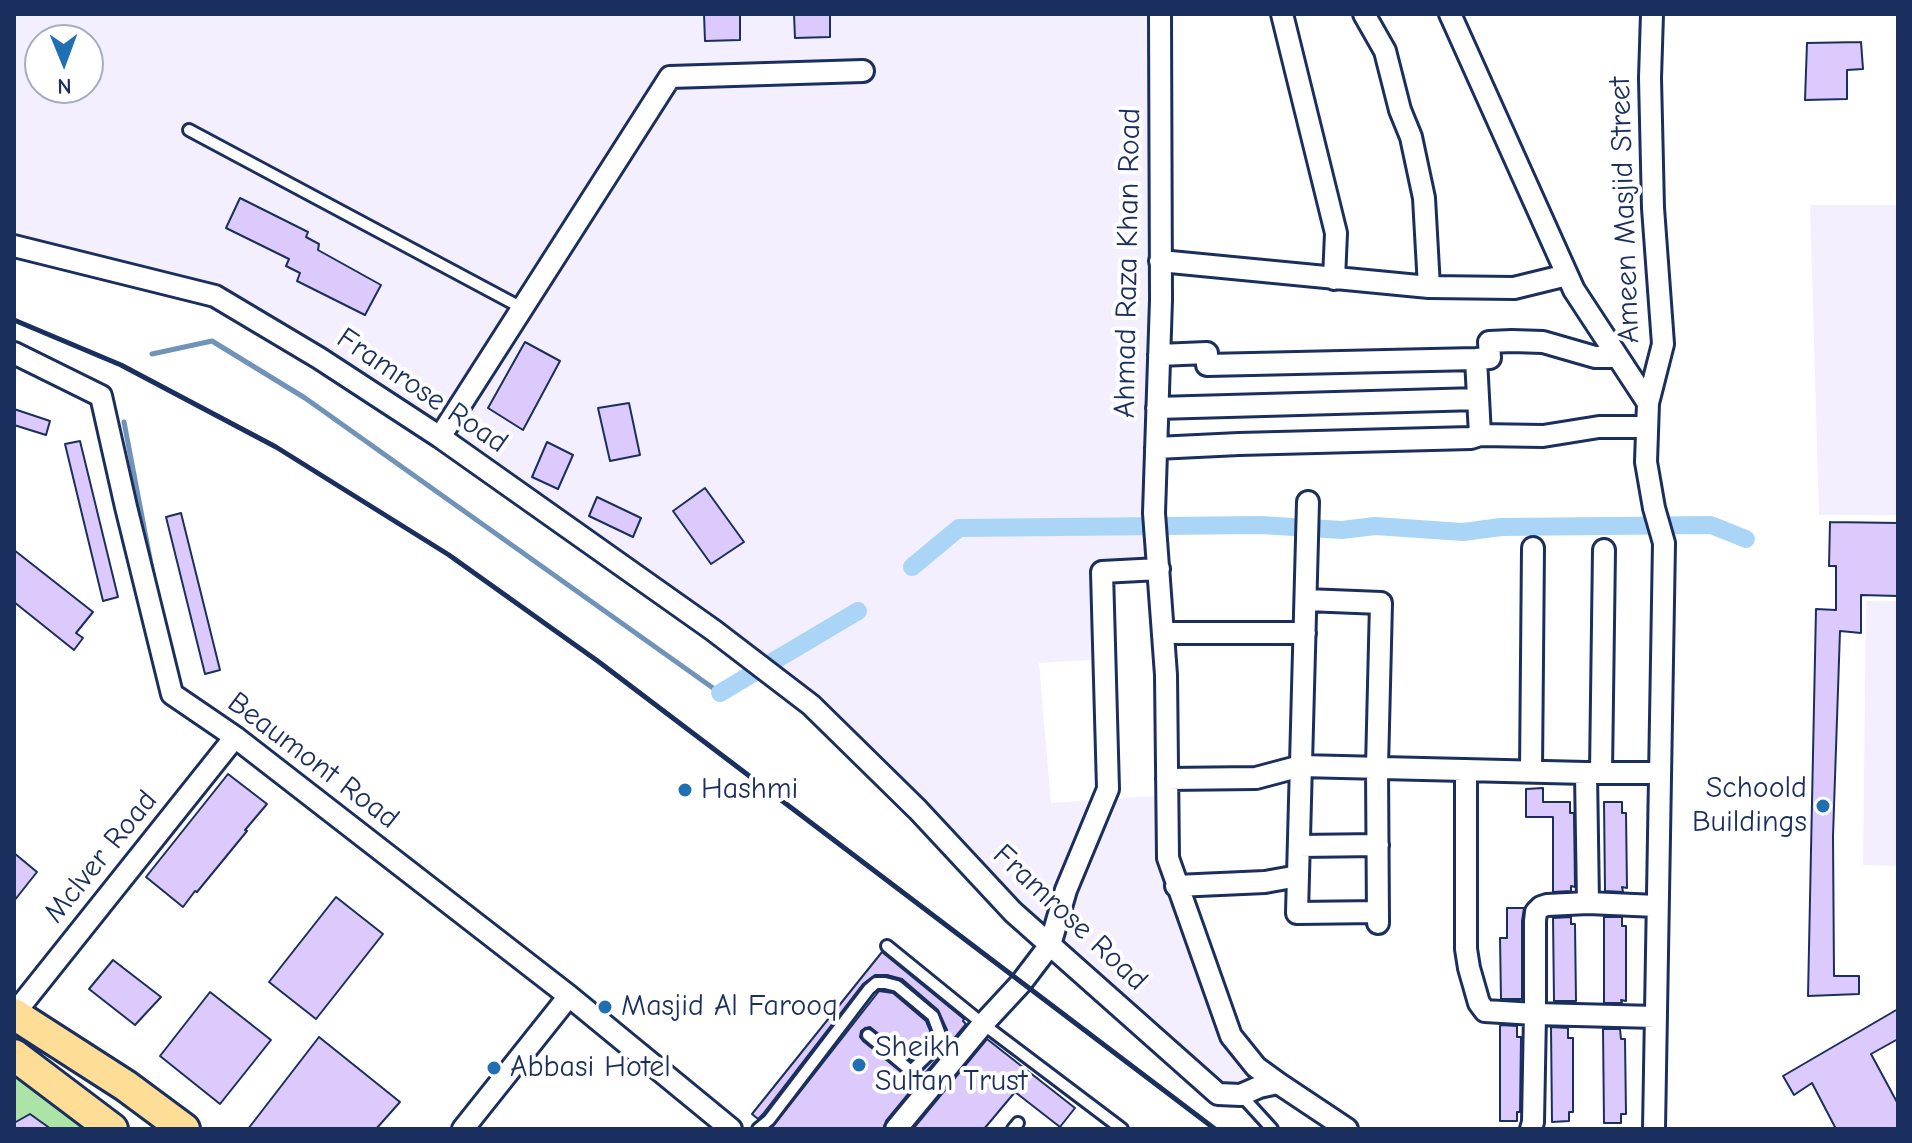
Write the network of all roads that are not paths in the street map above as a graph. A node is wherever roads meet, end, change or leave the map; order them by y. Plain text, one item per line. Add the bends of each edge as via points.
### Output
1 (1160, 14) edge
2 (1282, 14) edge
3 (1364, 14) edge
4 (1450, 14) edge
5 (1652, 14) edge
6 (863, 71) dead end
7 (189, 130) dead end
8 (14, 246) edge
9 (1160, 261) junction
10 (1567, 275) junction
11 (1334, 279) junction
12 (1429, 287) junction
13 (522, 308) junction
14 (14, 353) edge
15 (1159, 355) junction
16 (1617, 357) junction
17 (1476, 359) junction
18 (1478, 399) junction
19 (1648, 403) junction
20 (1157, 408) junction
21 (1647, 427) junction
22 (1480, 435) junction
23 (440, 437) junction
24 (1156, 448) junction
25 (1308, 502) dead end
26 (1533, 548) dead end
27 (1604, 550) dead end
28 (1159, 569) junction
29 (1306, 600) junction
30 (1163, 633) junction
31 (1305, 633) junction
32 (235, 737) junction
33 (1301, 766) junction
34 (1377, 767) junction
35 (1466, 770) junction
36 (1531, 771) junction
37 (1593, 773) junction
38 (1660, 773) junction
39 (1167, 779) junction
40 (1378, 845) junction
41 (1299, 846) junction
42 (1298, 876) junction
43 (1176, 886) junction
44 (1588, 903) junction
45 (1657, 906) junction
46 (1050, 945) junction
47 (887, 946) dead end
48 (569, 996) junction
49 (14, 1014) edge
50 (1535, 1014) junction
51 (1656, 1017) junction
52 (983, 1024) junction
53 (868, 1035) dead end
54 (14, 1055) edge
55 (1278, 1083) junction
56 (1241, 1095) junction
57 (112, 1129) edge
58 (184, 1129) edge
59 (463, 1129) edge
60 (731, 1129) edge
61 (758, 1129) edge
62 (896, 1129) edge
63 (1122, 1129) edge
64 (1272, 1129) edge
65 (1347, 1129) edge
66 (1531, 1129) edge
67 (1654, 1129) edge

1 - 9 street, Ahmad Raza Khan Road
2 - 11 street via 1336,233
3 - 12 street via 1385,51 1411,137 1424,198
4 - 10 street
5 - 19 street, Ameen Masjid Street via 1653,208 1663,344
6 - 13 street via 670,77
7 - 13 lane
8 - 23 street, Framrose Road via 215,296
9 - 11 street
9 - 15 street, Ahmad Raza Khan Road
10 - 12 street via 1514,288
10 - 16 street
11 - 12 street
13 - 23 street
14 - 32 street, Beaumont Road via 101,396 172,694
15 - 17 street via 1207,353 1207,365
15 - 20 street, Ahmad Raza Khan Road
16 - 17 street via 1512,341 1489,342 1490,358
16 - 19 street
17 - 18 street
18 - 20 street
18 - 22 street
19 - 21 street, Ameen Masjid Street
20 - 24 street, Ahmad Raza Khan Road
21 - 22 street via 1599,427 1543,436
21 - 38 street, Ameen Masjid Street via 1646,462 1664,543
22 - 24 street
23 - 46 street, Framrose Road via 780,680
24 - 28 street, Ahmad Raza Khan Road
25 - 29 street
26 - 36 street
27 - 37 street
28 - 30 street, Ahmad Raza Khan Road
28 - 46 street via 1102,572 1108,789 1066,890
29 - 31 street
29 - 34 street via 1381,603
30 - 31 street
30 - 39 street, Ahmad Raza Khan Road
31 - 33 street
32 - 48 street, Beaumont Road
32 - 49 street, Mclver Road
33 - 34 street
33 - 39 street via 1256,778
33 - 41 street
34 - 35 street
34 - 40 street
35 - 36 street
35 - 50 street via 1466,949 1472,982 1485,1011
36 - 37 street
37 - 38 street
37 - 44 street
38 - 45 street, Ameen Masjid Street
39 - 43 street, Ahmad Raza Khan Road via 1168,858
40 - 41 street
40 - 42 street via 1378,918 1297,913
41 - 42 street
42 - 43 street
43 - 55 street, Ahmad Raza Khan Road via 1231,1036 1256,1067
44 - 45 street
44 - 50 street via 1547,905 1536,912
45 - 51 street, Ameen Masjid Street
46 - 52 street
46 - 56 street, Framrose Road via 1218,1094
47 - 52 lane
48 - 59 street
48 - 60 street, Beaumont Road
49 - 58 main road
50 - 51 street
50 - 66 street
51 - 67 street, Ameen Masjid Street
52 - 62 street
52 - 63 lane
53 - 61 lane via 911,1071 938,1043 939,1032 933,1016 897,986 876,983
54 - 57 main road
55 - 56 street
55 - 65 street
56 - 64 lane

